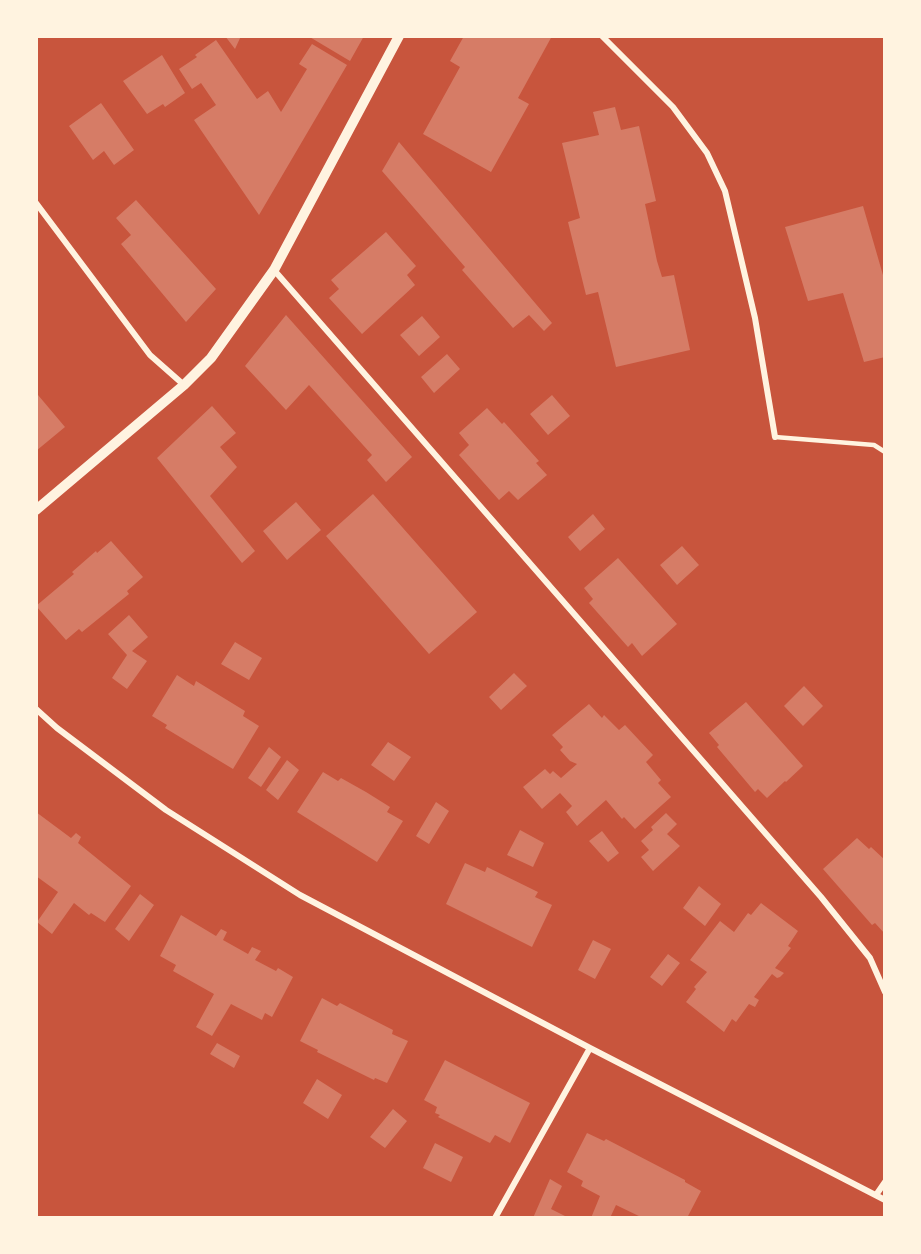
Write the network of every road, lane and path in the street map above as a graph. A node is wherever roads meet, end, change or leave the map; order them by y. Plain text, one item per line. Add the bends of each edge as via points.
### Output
1 (399, 36) edge
2 (602, 36) edge
3 (36, 203) edge
4 (274, 270) junction
5 (184, 385) junction
6 (775, 437) joint
7 (885, 452) edge
8 (36, 510) edge
9 (36, 709) edge
10 (885, 992) edge
11 (590, 1048) junction
12 (885, 1182) edge
13 (876, 1195) junction
14 (885, 1200) edge
15 (495, 1218) edge

1 - 4 street
2 - 6 street via 673,107 707,153 725,191 755,318
3 - 5 street via 150,355
4 - 5 street via 211,358
4 - 10 street via 821,897 870,958
5 - 8 street
6 - 7 lane via 874,445
9 - 11 street via 166,810 300,895
11 - 13 street
11 - 15 street
12 - 13 street
13 - 14 street

